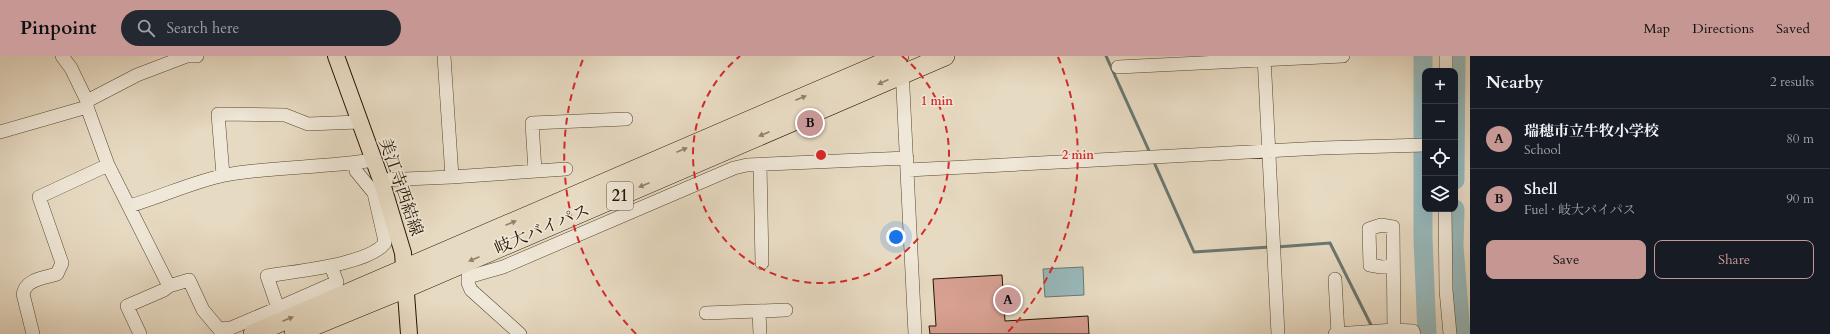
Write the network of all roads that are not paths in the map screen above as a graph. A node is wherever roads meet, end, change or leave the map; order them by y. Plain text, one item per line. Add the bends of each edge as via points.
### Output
1 (62, 56) edge
2 (197, 56) edge
3 (336, 56) edge
4 (444, 56) edge
5 (945, 56) edge
6 (1343, 56) edge
7 (1446, 56) edge
8 (1264, 58) edge
9 (901, 62) edge
10 (1118, 67) dead end
11 (1446, 68) edge
12 (87, 104) junction
13 (626, 119) dead end
14 (359, 122) junction
15 (0, 132) edge
16 (1422, 145) edge
17 (1269, 151) junction
18 (373, 160) junction
19 (355, 163) junction
20 (907, 164) junction
21 (108, 165) junction
22 (760, 165) junction
23 (566, 169) dead end
24 (535, 171) junction
25 (223, 176) junction
26 (452, 177) junction
27 (381, 180) junction
28 (129, 206) junction
29 (1444, 212) edge
30 (760, 259) dead end
31 (331, 266) junction
32 (1393, 266) dead end
33 (404, 269) junction
34 (1335, 279) dead end
35 (169, 286) junction
36 (406, 288) junction
37 (278, 308) junction
38 (786, 310) dead end
39 (759, 312) junction
40 (706, 313) dead end
41 (1377, 331) edge
42 (33, 334) edge
43 (140, 334) edge
44 (253, 334) edge
45 (294, 334) edge
46 (409, 334) edge
47 (520, 334) edge
48 (760, 334) edge
49 (915, 334) edge
50 (1278, 334) edge
51 (1335, 334) edge
52 (1338, 334) edge
53 (1414, 334) edge
54 (1450, 334) edge

1 - 12 street via 71,68
2 - 12 street via 187,56 137,75
3 - 14 main road, 美江寺西結線
4 - 26 street
5 - 9 highway, 岐大バイパス / 21
6 - 8 street
7 - 11 street
8 - 10 street
8 - 17 street
9 - 20 street
33 -> 9 highway, 岐大バイパス / 21
9 -> 36 highway, 岐大バイパス / 21
12 - 15 street
12 - 21 street
13 - 24 street via 532,123
14 - 18 main road, 美江寺西結線
14 - 25 street via 308,124 285,115 218,114
16 - 17 street
17 - 20 street
17 - 50 street
18 - 19 street
18 - 27 main road, 美江寺西結線
19 - 25 street via 294,166
19 - 31 street via 356,171 374,194 385,243 367,256
20 - 22 street
20 - 49 street
21 - 28 street
21 - 42 street via 39,197 62,263 57,274 29,283 24,288 23,294
22 - 30 street
22 - 47 street via 734,168 503,267 468,277 471,290
23 - 24 street
24 - 26 street
25 - 28 street
26 - 27 street
27 - 33 main road, 美江寺西結線 via 403,253
28 - 35 street
29 - 54 street
31 - 37 street via 337,282
31 - 37 street via 268,276
32 - 41 street
33 - 36 main road, 美江寺西結線
44 -> 33 highway, 岐大バイパス / 21
34 - 52 street
35 - 37 street via 189,280 203,310 219,329 231,328
35 - 43 street via 127,306
36 - 45 highway, 岐大バイパス / 21
36 - 46 main road, 美江寺西結線
38 - 39 street
39 - 40 street
39 - 48 street
41 - 52 street
41 - 53 street via 1414,331
51 - 52 street

